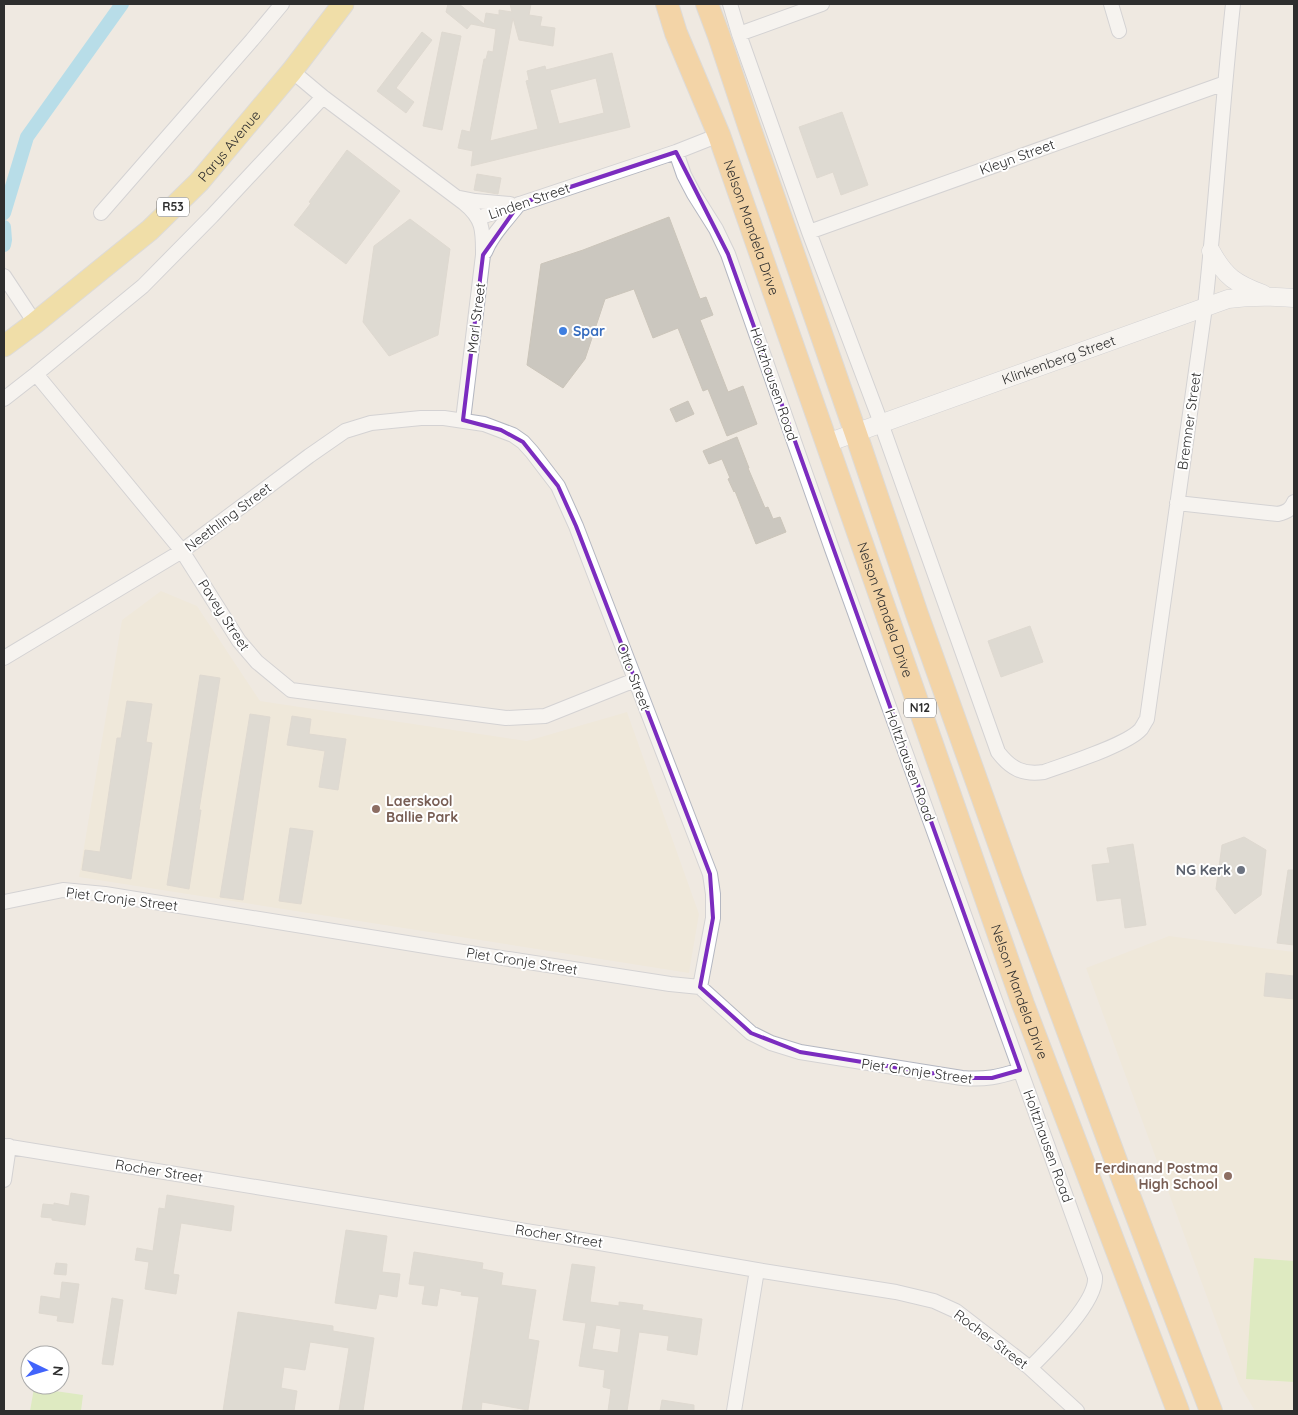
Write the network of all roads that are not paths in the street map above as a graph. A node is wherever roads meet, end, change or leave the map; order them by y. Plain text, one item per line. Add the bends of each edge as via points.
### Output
1 (282, 4) edge
2 (343, 4) edge
3 (667, 4) edge
4 (707, 4) edge
5 (730, 4) edge
6 (822, 4) edge
7 (1111, 4) edge
8 (1233, 4) edge
9 (1119, 31) dead end
10 (739, 34) junction
11 (292, 71) junction
12 (1225, 83) junction
13 (324, 97) junction
14 (719, 136) junction
15 (676, 152) junction
16 (456, 198) junction
17 (518, 204) junction
18 (101, 213) dead end
19 (478, 218) junction
20 (809, 232) junction
21 (1211, 251) junction
22 (483, 255) junction
23 (4, 276) edge
24 (1269, 296) junction
25 (1294, 298) edge
26 (1204, 307) junction
27 (35, 323) junction
28 (4, 346) edge
29 (36, 374) junction
30 (4, 399) edge
31 (463, 420) junction
32 (882, 423) junction
33 (856, 434) junction
34 (827, 443) junction
35 (1294, 502) edge
36 (1177, 503) junction
37 (182, 551) junction
38 (4, 658) edge
39 (636, 680) junction
40 (4, 902) edge
41 (700, 987) junction
42 (1020, 1070) junction
43 (6, 1146) edge
44 (4, 1180) edge
45 (757, 1270) junction
46 (1030, 1368) junction
47 (734, 1411) edge
48 (1078, 1411) edge
49 (1178, 1411) edge
50 (1211, 1411) edge

1 - 18 street
2 - 11 main road, Parys Avenue / R53
3 - 14 highway, Nelson Mandela Drive / N12
4 - 33 highway, Nelson Mandela Drive / N12
5 - 10 street
6 - 10 street
7 - 9 street
8 - 12 street, Bremner Street
10 - 20 street
11 - 13 street, Linden Street
11 - 27 main road, Parys Avenue / R53 via 199,182 150,230
12 - 20 street, Kleyn Street
12 - 21 street, Bremner Street
13 - 16 street, Linden Street
13 - 29 street via 143,286
14 - 15 street, Linden Street
14 - 34 highway, Nelson Mandela Drive / N12
15 - 17 street, Linden Street
15 - 42 street, Holtzhausen Road via 684,175 728,254
16 - 17 street
16 - 19 street, Linden Street via 472,209
17 - 19 street, Linden Street
17 - 22 street
19 - 22 street, Marl Street via 484,236
20 - 32 street
21 - 24 street via 1232,279
21 - 26 street, Bremner Street
22 - 31 street, Marl Street
23 - 27 street
24 - 25 street, Klinkenberg Street
24 - 26 street, Klinkenberg Street via 1228,299
26 - 32 street, Klinkenberg Street
26 - 36 street, Bremner Street
27 - 28 main road, Parys Avenue / R53
29 - 30 street
29 - 37 street, Pavey Street
31 - 37 street, Neethling Street via 395,420 371,423 345,432
31 - 39 street, Otto Street via 513,435 532,452 558,486
32 - 33 street, Klinkenberg Street
32 - 36 street, Bremner Street via 998,752 1005,761 1024,772 1044,772 1109,748 1140,730 1146,719
33 - 34 street, Klinkenberg Street
33 - 50 highway, Nelson Mandela Drive / N12 via 1012,880
34 - 49 highway, Nelson Mandela Drive / N12 via 1023,1004
35 - 36 street via 1286,512 1278,514
37 - 38 street, Neethling Street
37 - 39 street, Pavey Street via 239,641 257,662 291,690 524,718 545,716
39 - 41 street, Otto Street via 710,874 713,918
40 - 41 street, Piet Cronje Street via 63,890 105,894
41 - 42 street, Piet Cronje Street via 751,1033 800,1052 979,1080
42 - 46 street, Holtzhausen Road via 1095,1277 1085,1306
43 - 44 street
43 - 45 street, Rocher Street
45 - 46 street, Rocher Street via 934,1301 956,1311
45 - 47 street
46 - 48 street, Rocher Street

